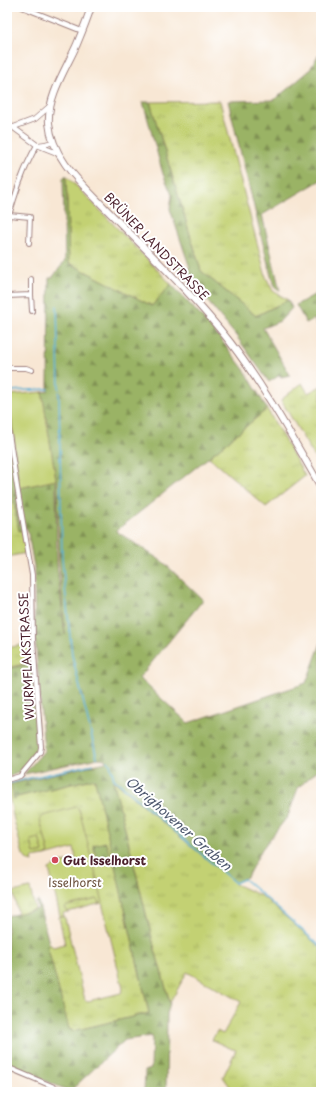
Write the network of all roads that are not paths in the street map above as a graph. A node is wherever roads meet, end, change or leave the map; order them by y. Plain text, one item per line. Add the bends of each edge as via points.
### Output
1 (22, 7) edge
2 (90, 7) edge
3 (82, 31) junction
4 (50, 106) junction
5 (7, 123) edge
6 (14, 127) junction
7 (53, 142) junction
8 (37, 145) junction
9 (57, 153) junction
10 (9, 215) junction
11 (7, 222) edge
12 (29, 243) dead end
13 (30, 279) dead end
14 (31, 295) junction
15 (7, 296) edge
16 (32, 311) dead end
17 (7, 368) edge
18 (32, 370) dead end
19 (7, 420) edge
20 (321, 488) edge
21 (7, 780) edge
22 (7, 1067) edge
23 (66, 1092) edge

1 - 3 street
2 - 3 main road, BRÜNER LANDSTRASSE
3 - 4 main road, BRÜNER LANDSTRASSE
4 - 6 street via 35,119
4 - 7 main road, BRÜNER LANDSTRASSE via 49,122
5 - 6 street
6 - 8 street
7 - 8 street
7 - 9 main road, BRÜNER LANDSTRASSE
8 - 9 street
8 - 10 street via 17,187
9 - 20 main road, BRÜNER LANDSTRASSE via 98,200 188,292 229,340 263,388
10 - 11 street
10 - 12 street via 30,217
13 - 14 street
14 - 15 street
14 - 16 street
17 - 18 street
19 - 21 street, WURMFLAKSTRASSE via 32,575 33,640 42,747 20,776
22 - 23 street

